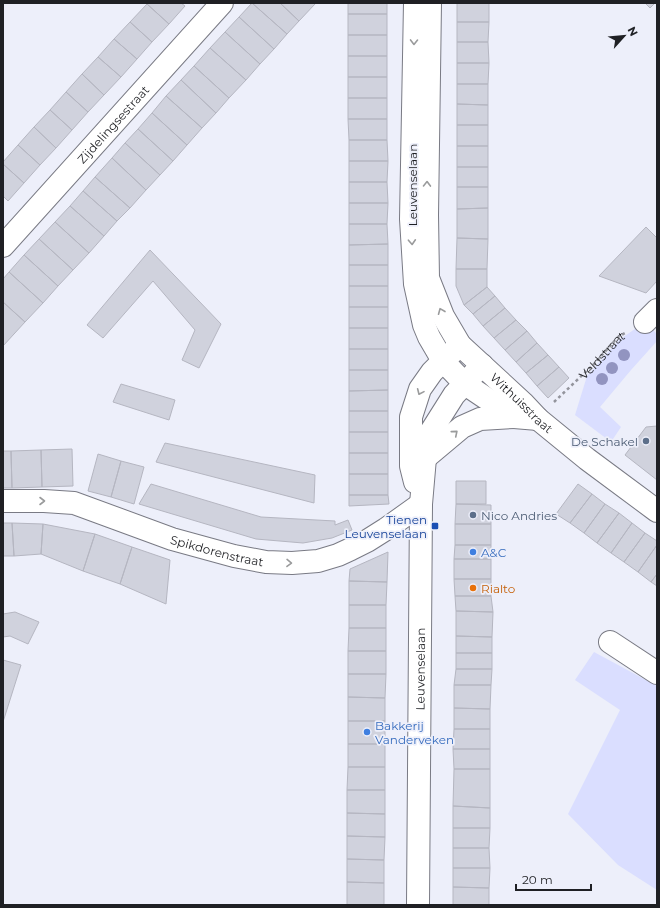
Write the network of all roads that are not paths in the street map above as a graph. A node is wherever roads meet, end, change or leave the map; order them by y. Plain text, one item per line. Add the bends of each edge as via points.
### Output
1 (222, 3) edge
2 (414, 3) edge
3 (430, 3) edge
4 (3, 246) edge
5 (460, 345) junction
6 (443, 361) junction
7 (482, 365) junction
8 (465, 384) junction
9 (544, 412) junction
10 (514, 417) junction
11 (425, 458) junction
12 (3, 501) edge
13 (421, 504) junction
14 (657, 512) edge
15 (610, 642) dead end
16 (657, 673) edge
17 (418, 905) edge

1 - 4 street, Zijdelingsestraat
2 -> 6 street, Leuvenselaan via 411,218 415,284 424,324
5 -> 3 street, Leuvenselaan via 443,316 428,278
5 - 6 street, Leuvenselaan
5 - 7 street, Leuvenselaan
6 - 8 street, Leuvenselaan
6 -> 13 street, Leuvenselaan via 420,389 411,417 411,466
7 - 8 street, Leuvenselaan
7 - 9 street, Withuisstraat via 523,403
8 - 10 street, Leuvenselaan
8 - 11 street, Leuvenselaan via 454,395 430,433
9 - 10 street, Leuvenselaan
9 - 14 street, Withuisstraat via 587,459
11 -> 10 street, Leuvenselaan via 462,427 480,419
11 - 13 street, Leuvenselaan
12 -> 13 street, Spikdorenstraat via 74,503 172,538 234,556 266,562 292,563 318,561 338,555 386,530
13 - 17 street, Leuvenselaan
15 - 16 street

